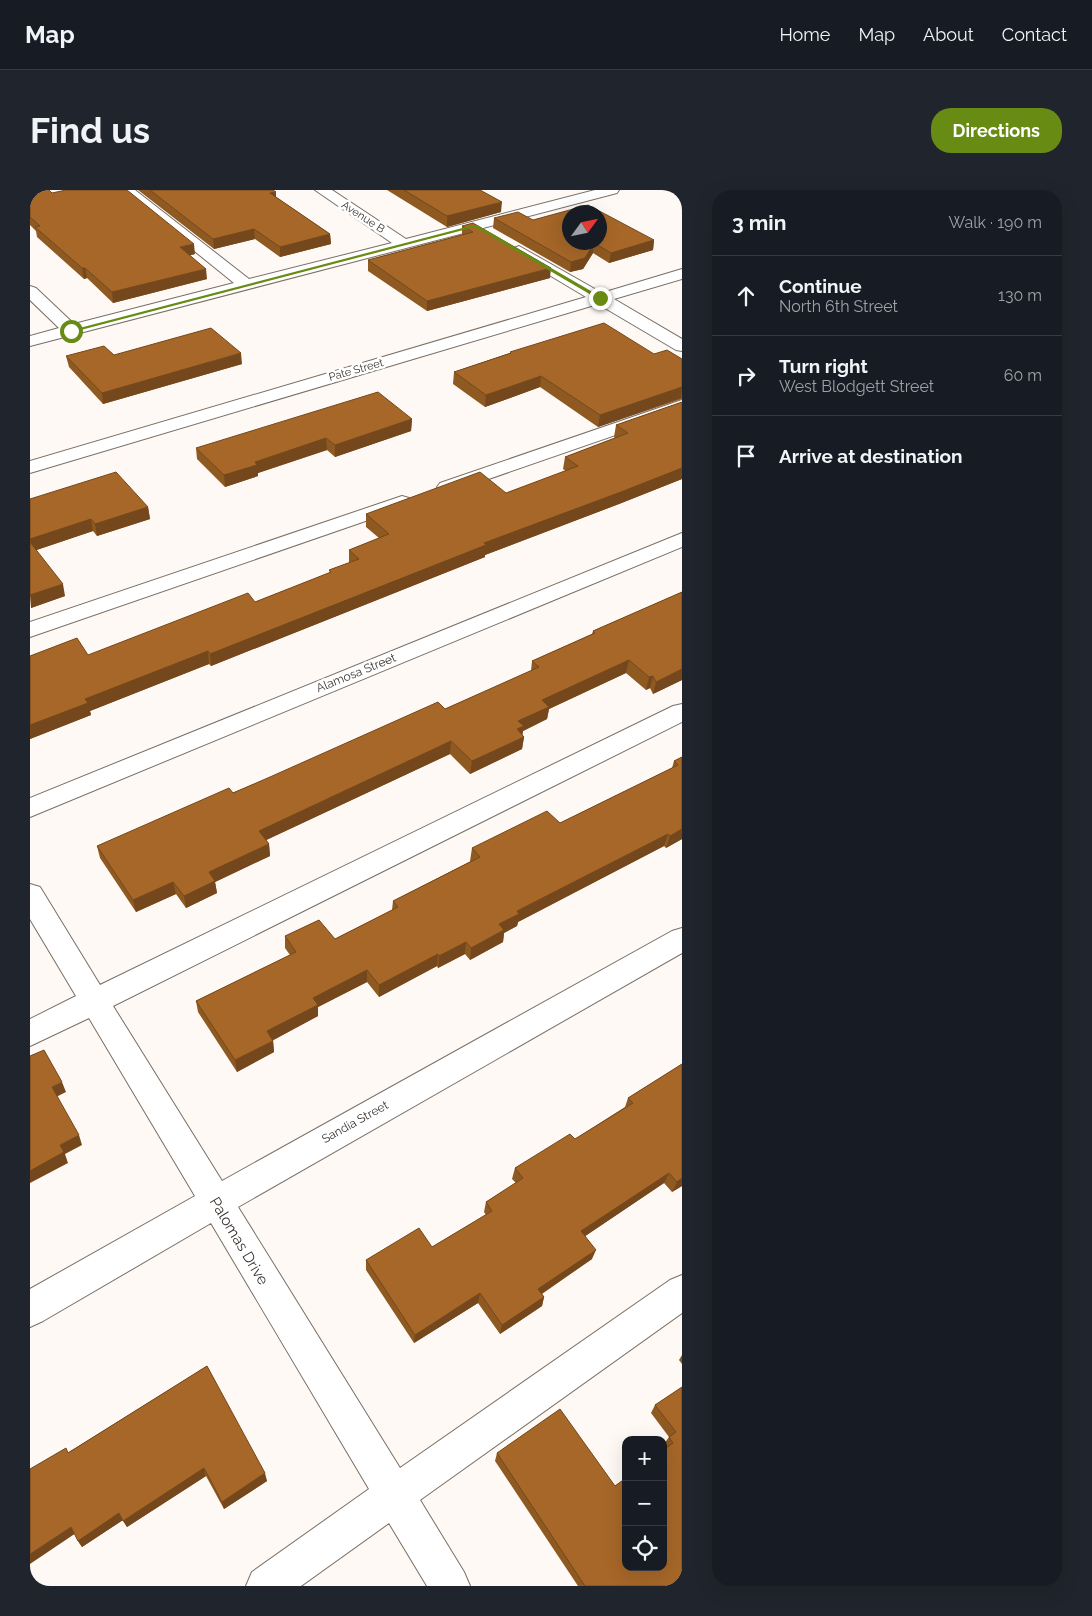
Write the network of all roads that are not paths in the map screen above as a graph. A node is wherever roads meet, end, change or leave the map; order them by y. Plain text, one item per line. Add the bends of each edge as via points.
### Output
1 (126, 190) edge
2 (322, 190) edge
3 (612, 190) edge
4 (534, 194) dead end
5 (555, 205) junction
6 (476, 226) junction
7 (492, 236) edge
8 (404, 244) junction
9 (509, 245) edge
10 (682, 274) edge
11 (246, 285) junction
12 (30, 291) edge
13 (600, 298) junction
14 (71, 331) junction
15 (30, 341) edge
16 (682, 346) edge
17 (682, 406) edge
18 (30, 466) edge
19 (682, 539) edge
20 (30, 630) edge
21 (682, 712) edge
22 (30, 808) edge
23 (30, 895) edge
24 (682, 939) edge
25 (95, 1000) junction
26 (30, 1033) edge
27 (215, 1202) junction
28 (682, 1292) edge
29 (30, 1309) edge
30 (395, 1495) junction
31 (266, 1586) edge
32 (450, 1586) edge

1 - 11 street
2 - 8 street, Avenue B
3 - 5 street
4 - 5 street
5 - 6 street
6 - 7 street
6 - 8 street
8 - 11 street
9 - 13 street
10 - 13 street, Pate Street
11 - 14 street
12 - 14 street
13 - 16 street
13 - 18 street, Pate Street
14 - 15 street
17 - 20 street
19 - 22 street, Alamosa Street
21 - 25 street
23 - 25 street, Palomas Drive
24 - 27 street, Sandia Street
25 - 26 street
25 - 27 street, Palomas Drive
27 - 29 street, Sandia Street
27 - 30 street, Palomas Drive
28 - 30 street
30 - 31 street
30 - 32 street, Palomas Drive

